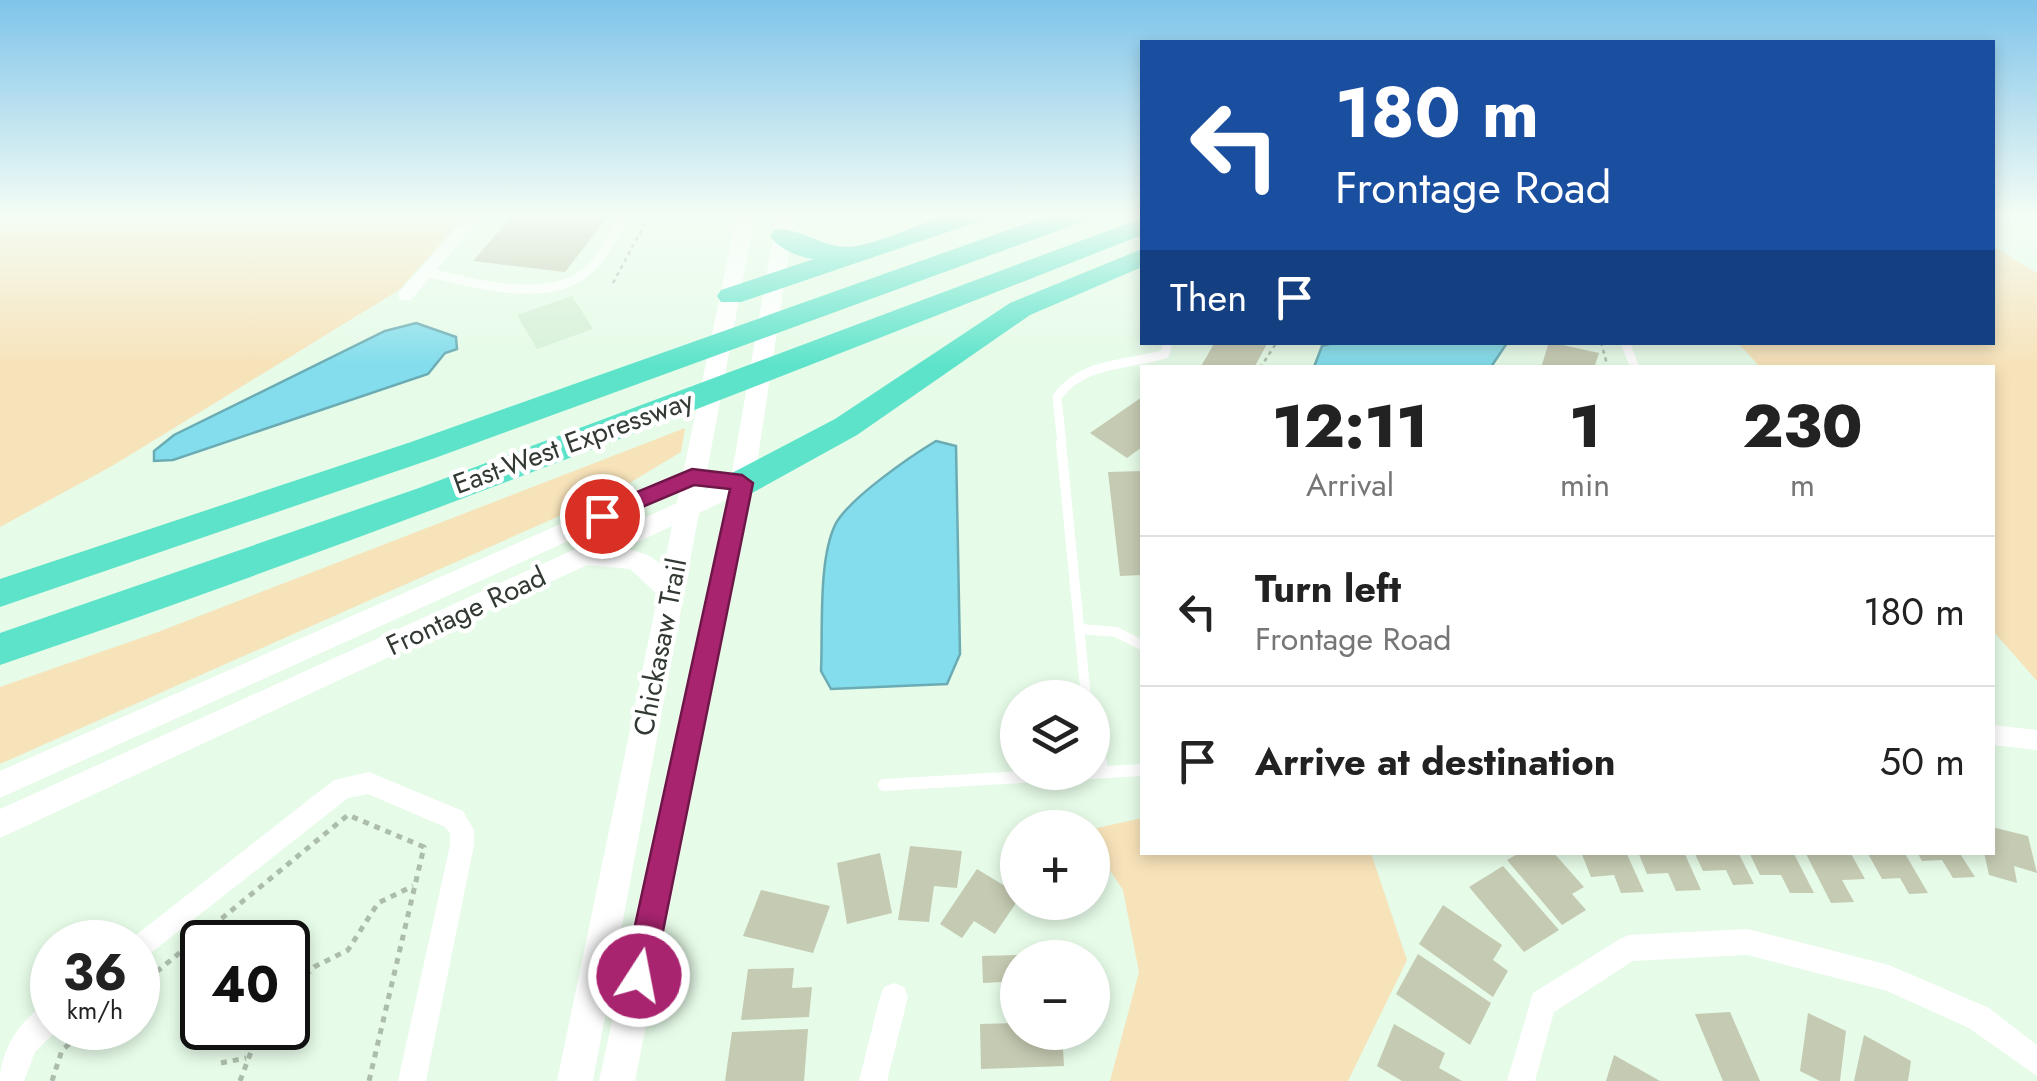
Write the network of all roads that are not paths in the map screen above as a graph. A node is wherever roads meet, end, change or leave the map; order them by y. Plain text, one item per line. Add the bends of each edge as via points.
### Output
1 (432, 264) edge
2 (591, 264) edge
3 (736, 264) edge
4 (778, 264) edge
5 (839, 264) edge
6 (938, 264) edge
7 (1040, 264) edge
8 (1125, 264) edge
9 (425, 272) junction
10 (774, 289) junction
11 (404, 296) dead end
12 (728, 305) junction
13 (1167, 345) edge
14 (742, 483) junction
15 (690, 492) junction
16 (575, 562) junction
17 (0, 593) edge
18 (670, 594) junction
19 (1081, 629) junction
20 (1140, 644) edge
21 (0, 648) edge
22 (1085, 680) edge
23 (1995, 734) edge
24 (2037, 740) edge
25 (1140, 770) edge
26 (1110, 772) edge
27 (1000, 779) edge
28 (0, 785) edge
29 (884, 786) dead end
30 (0, 824) edge
31 (160, 930) edge
32 (894, 998) dead end
33 (30, 1038) edge
34 (2037, 1062) edge
35 (10, 1081) edge
36 (412, 1081) edge
37 (575, 1081) edge
38 (618, 1081) edge
39 (874, 1081) edge
40 (1521, 1081) edge

1 - 9 street
2 - 9 lane via 555,284 506,285
3 - 12 street, Chickasaw Trail
4 - 10 street, Chickasaw Trail
5 - 10 highway
6 - 17 highway, East-West Expressway
7 - 21 highway, East-West Expressway via 212,576
8 - 14 highway via 1020,309 846,427
9 - 11 street
10 - 12 highway
10 - 14 street, Chickasaw Trail
12 - 15 street, Chickasaw Trail
13 - 19 lane via 1165,354 1145,362 1077,373 1057,396
14 - 15 street, Frontage Road
14 - 38 street, Chickasaw Trail
15 - 16 street, Frontage Road
15 - 18 street, Chickasaw Trail
15 - 28 street, Frontage Road
16 - 18 street via 608,555 643,562
16 - 30 street, Frontage Road
18 - 37 street, Chickasaw Trail
19 - 20 lane via 1116,632
19 - 22 lane
23 - 24 street
25 - 26 lane
27 - 29 lane
31 - 36 street via 342,788 370,783 439,812 459,824 462,845
32 - 39 street
33 - 35 street
34 - 40 street via 1979,1018 1889,978 1747,942 1629,948 1543,1002

